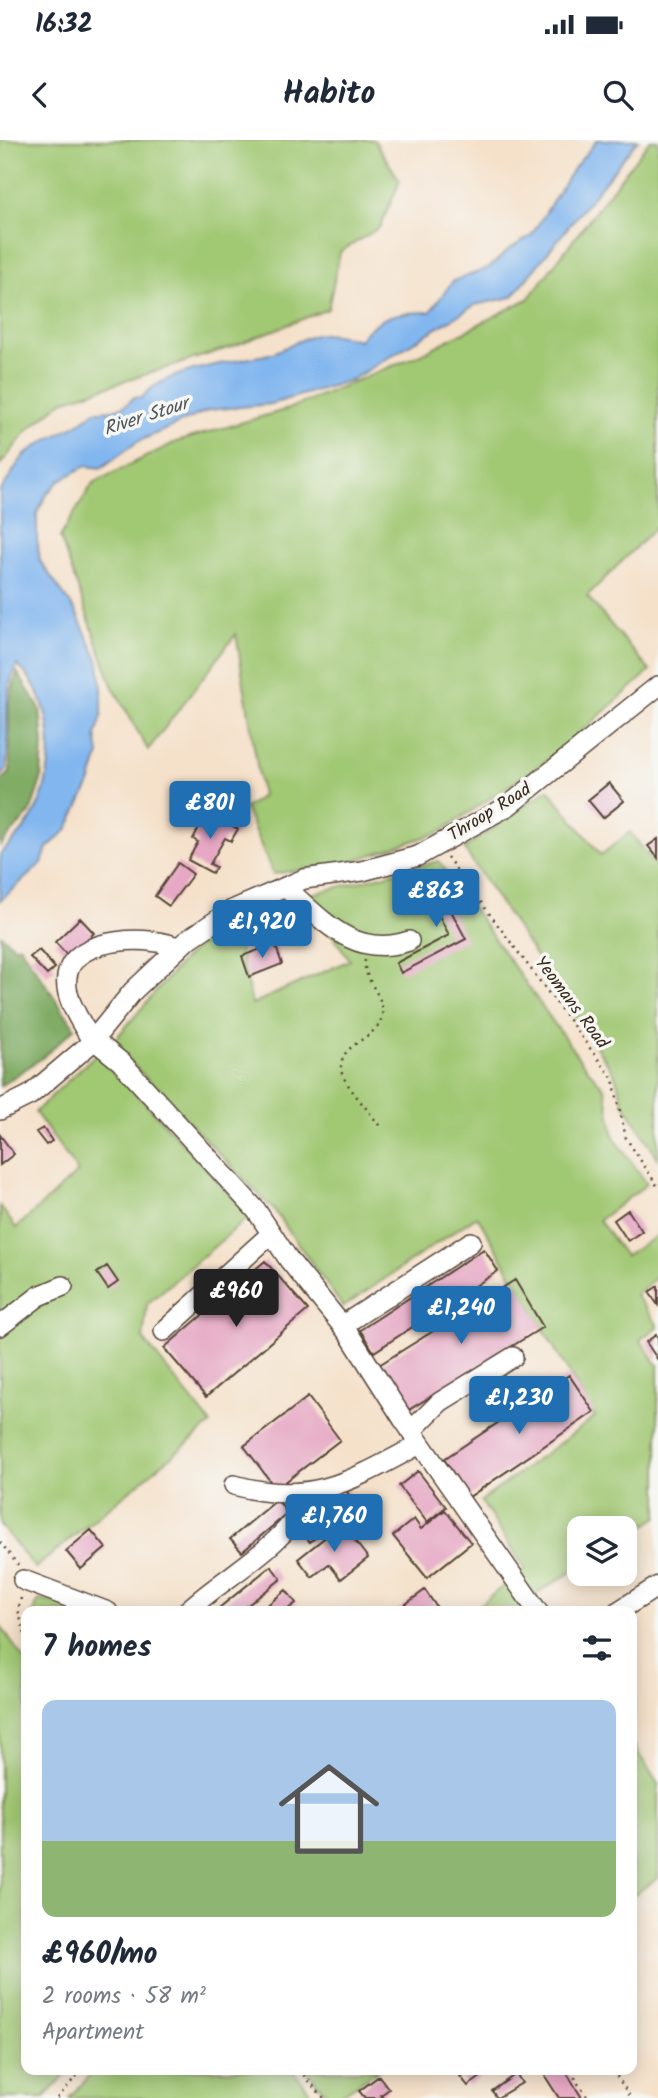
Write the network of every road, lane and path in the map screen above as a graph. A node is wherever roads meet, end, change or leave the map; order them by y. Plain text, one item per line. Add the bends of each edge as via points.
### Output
1 (658, 686) edge
2 (439, 845) junction
3 (285, 887) junction
4 (409, 940) dead end
5 (369, 947) junction
6 (179, 948) junction
7 (93, 1041) junction
8 (0, 1110) edge
9 (380, 1127) dead end
10 (658, 1187) edge
11 (271, 1234) junction
12 (471, 1242) dead end
13 (63, 1286) dead end
14 (343, 1325) junction
15 (0, 1326) edge
16 (164, 1332) dead end
17 (513, 1357) dead end
18 (416, 1437) junction
19 (234, 1485) dead end
20 (310, 1492) junction
21 (23, 1580) dead end
22 (658, 1586) edge
23 (92, 1606) edge
24 (193, 1606) edge
25 (534, 1606) edge
26 (626, 1606) edge
27 (78, 2075) edge
28 (303, 2075) edge
29 (575, 2075) edge
30 (616, 2075) edge
31 (57, 2098) edge
32 (324, 2098) edge
33 (588, 2098) edge
34 (631, 2098) edge

1 - 2 street, Throop Road via 508,806
2 - 3 street, Throop Road via 418,856
2 - 10 path, Yeomans Road via 613,1079 626,1138
3 - 5 street via 323,921
3 - 6 street, Throop Road via 232,909
4 - 5 street
5 - 9 path via 364,967 380,1001 382,1017 377,1027 346,1052 341,1068 343,1078
6 - 7 street, Throop Road via 133,991
6 - 7 street via 161,940 145,940 99,945 79,955 66,979 76,1014
7 - 8 street, Throop Road via 30,1095
7 - 11 street via 121,1062 256,1210
11 - 14 street
11 - 16 street
12 - 14 street
13 - 15 street via 39,1296
14 - 18 street
17 - 18 street via 440,1402
18 - 20 street via 358,1476
18 - 25 street
19 - 20 street via 267,1494
20 - 24 street via 304,1508 282,1535
21 - 23 street
22 - 26 street
27 - 31 path
28 - 32 path
29 - 33 path
30 - 34 path

